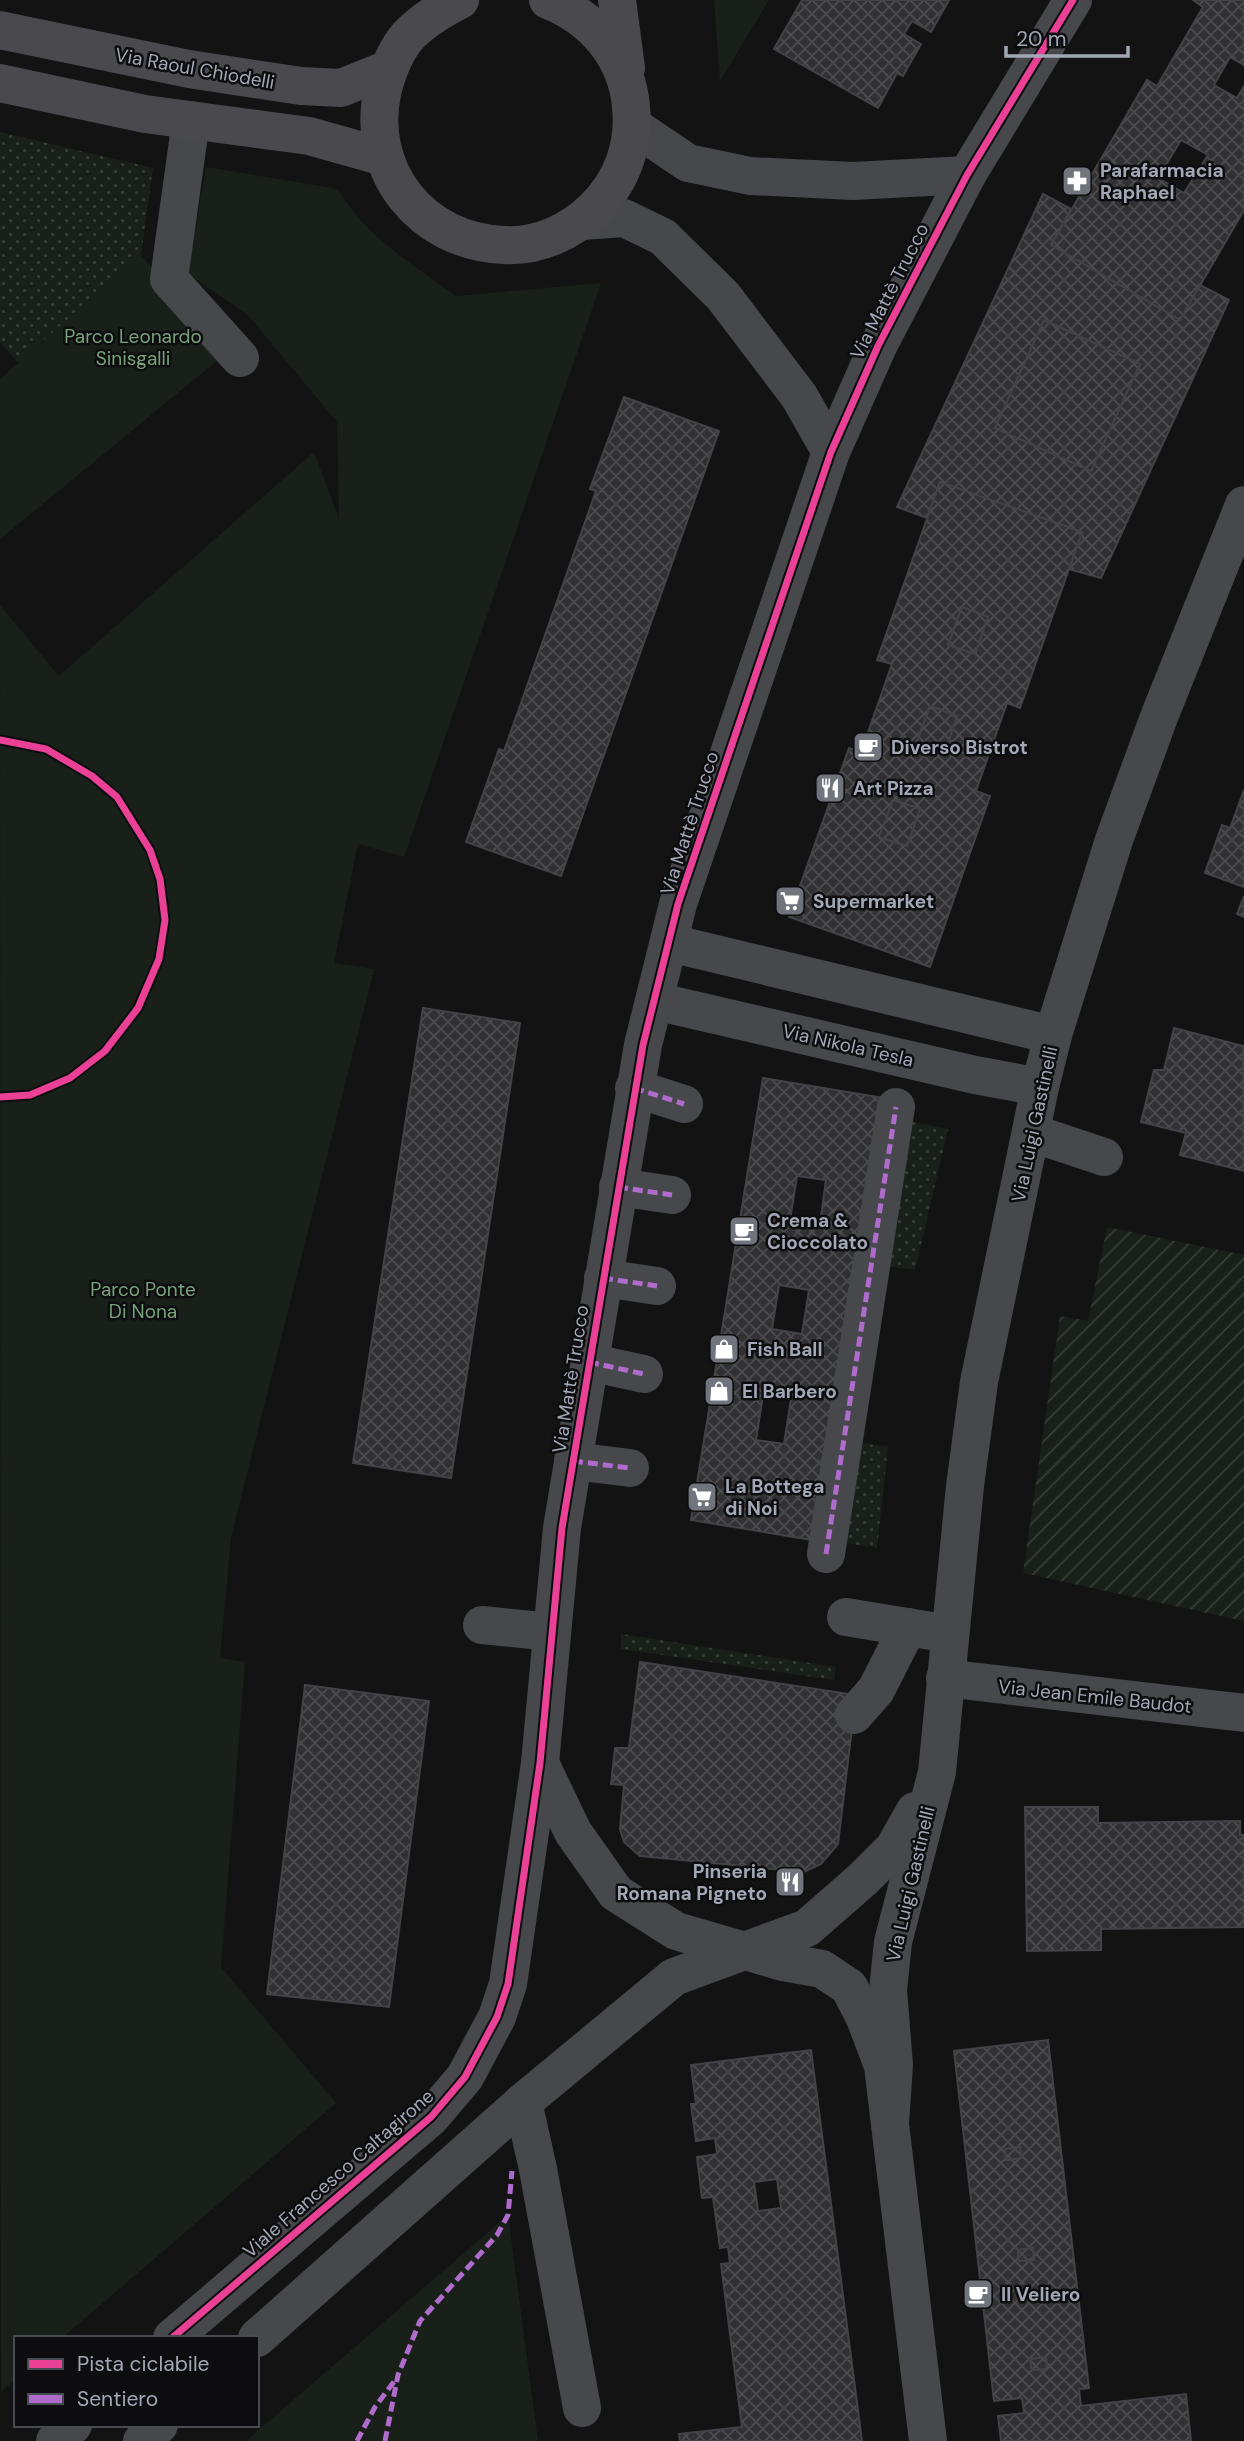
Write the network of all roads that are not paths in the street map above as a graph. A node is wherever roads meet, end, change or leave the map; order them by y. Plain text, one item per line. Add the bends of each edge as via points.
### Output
1 (460, 0) edge
2 (548, 0) edge
3 (617, 0) edge
4 (1073, 0) edge
5 (0, 30) edge
6 (388, 69) junction
7 (0, 83) edge
8 (631, 108) junction
9 (191, 120) junction
10 (384, 157) junction
11 (967, 175) junction
12 (582, 221) junction
13 (240, 358) dead end
14 (831, 452) junction
15 (1244, 505) edge
16 (670, 943) junction
17 (655, 1001) junction
18 (1053, 1035) junction
19 (1041, 1087) junction
20 (634, 1088) junction
21 (684, 1104) dead end
22 (895, 1107) dead end
23 (1032, 1133) junction
24 (1104, 1157) dead end
25 (618, 1187) junction
26 (672, 1195) dead end
27 (603, 1278) junction
28 (657, 1286) dead end
29 (589, 1362) junction
30 (644, 1374) dead end
31 (573, 1461) junction
32 (630, 1468) dead end
33 (826, 1554) dead end
34 (846, 1617) dead end
35 (481, 1626) dead end
36 (908, 1627) junction
37 (552, 1632) junction
38 (950, 1634) junction
39 (945, 1678) junction
40 (1244, 1713) edge
41 (854, 1715) dead end
42 (540, 1763) junction
43 (937, 1772) junction
44 (748, 1952) junction
45 (523, 2102) junction
46 (890, 2124) junction
47 (174, 2336) edge
48 (259, 2336) edge
49 (582, 2408) dead end
50 (70, 2427) edge
51 (157, 2427) edge
52 (55, 2441) edge
53 (142, 2441) edge
54 (928, 2441) edge

1 - 6 main road via 433,14 407,38
2 - 8 main road via 596,29 617,57
3 - 8 main road
4 - 11 street, Via Mattè Trucco
5 - 6 main road, Via Raoul Chiodelli via 189,69 301,86 341,88
6 - 10 main road via 378,112
7 - 9 main road
8 - 11 street via 688,163 750,176 853,181
8 - 12 main road via 625,163 608,195
9 - 10 main road via 309,136
9 - 13 street via 169,279
10 - 12 main road via 398,188 421,214 450,233 484,244 518,246 551,238
11 - 14 street, Via Mattè Trucco via 878,346
12 - 14 street via 624,218 663,237 723,296 799,396
14 - 16 street, Via Mattè Trucco via 678,904
15 - 18 street, Via Luigi Gastinelli via 1140,767
16 - 17 street, Via Mattè Trucco
16 - 18 street
17 - 19 street, Via Nikola Tesla
17 - 20 street, Via Mattè Trucco
18 - 19 street, Via Luigi Gastinelli
19 - 23 street, Via Luigi Gastinelli
20 - 21 street
20 - 25 street, Via Mattè Trucco
22 - 33 street
23 - 24 street
23 - 38 street, Via Luigi Gastinelli via 979,1382
25 - 26 street
25 - 27 street, Via Mattè Trucco
27 - 28 street
27 - 29 street, Via Mattè Trucco
29 - 30 street
29 - 31 street, Via Mattè Trucco
31 - 32 street
31 - 37 street, Via Mattè Trucco
34 - 36 street
35 - 37 street
36 - 38 street
36 - 41 street via 876,1690
37 - 42 street, Via Mattè Trucco
38 - 39 street, Via Luigi Gastinelli
39 - 40 street, Via Jean Emile Baudot
39 - 43 street, Via Luigi Gastinelli
42 - 44 street via 573,1832 616,1893 676,1931
42 - 47 street, Viale Francesco Caltagirone via 508,1984 497,2017 465,2077 431,2117
43 - 44 street, Via Luigi Gastinelli via 894,1848 863,1880 807,1928
43 - 46 street, Via Luigi Gastinelli via 892,1942
44 - 45 street via 674,1977
44 - 46 street, Via Luigi Gastinelli via 822,1969 849,1987 883,2066
45 - 48 street
45 - 49 street
46 - 54 street, Via Luigi Gastinelli
50 - 52 street
51 - 53 street

